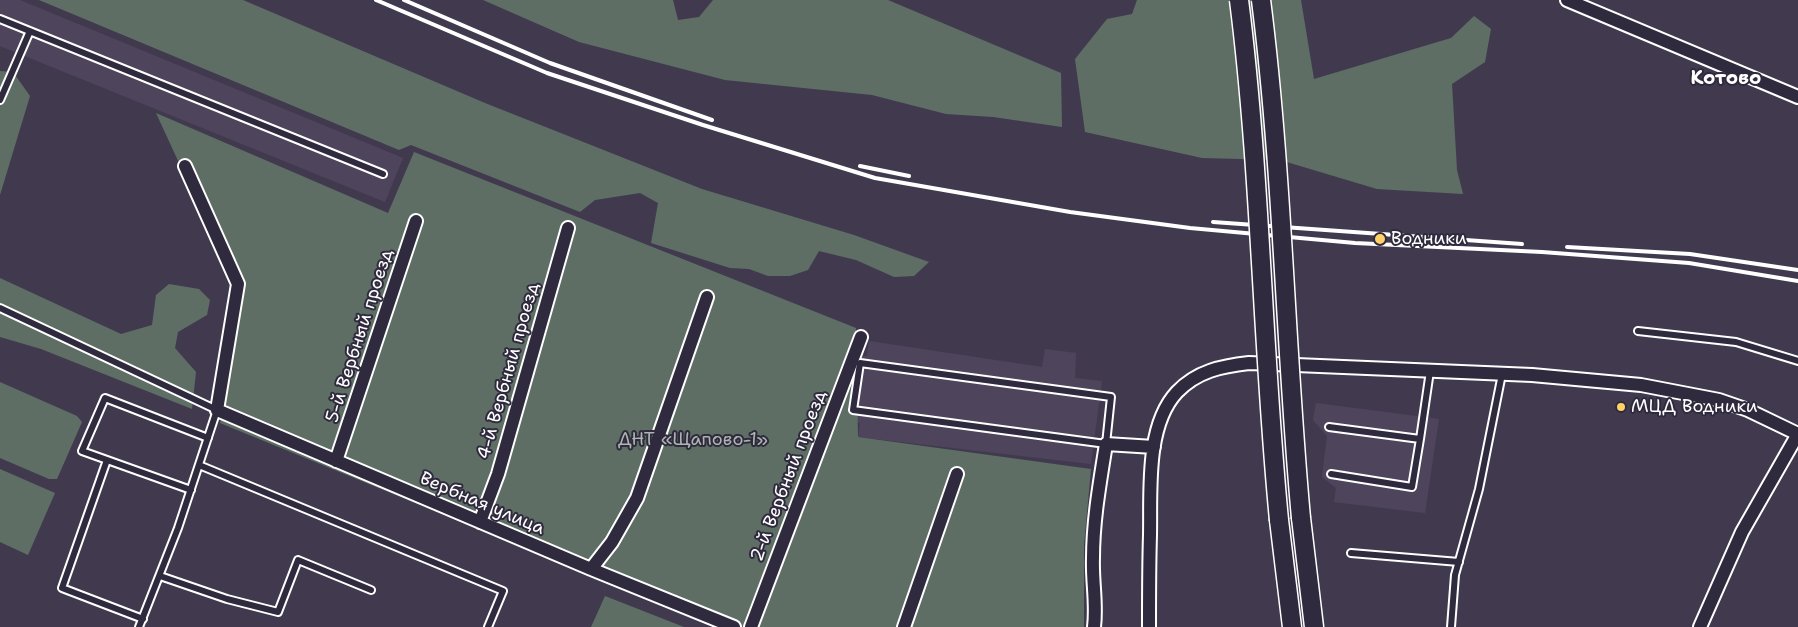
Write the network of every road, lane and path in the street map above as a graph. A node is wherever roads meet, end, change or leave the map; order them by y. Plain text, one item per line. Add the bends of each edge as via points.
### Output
1 (1239, 0) edge
2 (1261, 0) edge
3 (1567, 0) edge
4 (0, 19) edge
5 (30, 31) junction
6 (1798, 97) edge
7 (0, 100) edge
8 (185, 166) dead end
9 (383, 174) dead end
10 (416, 221) dead end
11 (568, 228) dead end
12 (707, 297) dead end
13 (0, 308) edge
14 (1638, 331) dead end
15 (861, 337) dead end
16 (1798, 361) edge
17 (1430, 371) junction
18 (1502, 374) junction
19 (217, 410) junction
20 (1329, 427) dead end
21 (1798, 434) edge
22 (208, 438) junction
23 (1420, 439) junction
24 (1106, 444) junction
25 (1154, 447) junction
26 (108, 460) junction
27 (336, 461) junction
28 (199, 465) junction
29 (957, 474) dead end
30 (1331, 474) dead end
31 (191, 490) junction
32 (480, 522) junction
33 (1351, 553) dead end
34 (1459, 562) junction
35 (590, 569) junction
36 (160, 576) junction
37 (371, 590) dead end
38 (143, 619) junction
39 (140, 627) edge
40 (488, 627) edge
41 (734, 627) edge
42 (751, 627) edge
43 (904, 627) edge
44 (1094, 627) edge
45 (1149, 627) edge
46 (1292, 627) edge
47 (1314, 627) edge
48 (1451, 627) edge
49 (1700, 627) edge

1 - 46 main road, bridge via 1256,175 1272,452
2 - 47 main road, bridge via 1278,173 1294,441
3 - 6 street
4 - 5 lane
5 - 7 lane
5 - 9 lane
8 - 19 street via 238,284
10 - 27 street, 5-й Вербный проезд
11 - 32 street, 4-й Вербный проезд via 498,474
12 - 35 street via 637,498 612,542
13 - 19 lane
14 - 16 lane via 1736,342
15 - 42 street, 2-й Вербный проезд
17 - 18 street
17 - 23 lane
17 - 25 street via 1250,363 1208,371 1190,380 1176,394 1165,412
18 - 21 street via 1641,385 1682,392 1748,410
18 - 34 lane via 1479,489
19 - 22 lane
19 - 27 street, Вербная улица
20 - 23 lane
21 - 49 street via 1742,532
22 - 26 lane via 105,398 82,451
22 - 28 lane
23 - 30 lane via 1412,486
24 - 24 lane via 853,410 860,363 1112,397
24 - 25 street
24 - 44 street via 1094,519
25 - 45 street
26 - 31 lane
26 - 38 lane via 62,588
27 - 32 street, Вербная улица
28 - 31 lane
28 - 40 lane via 503,591
29 - 43 street
31 - 36 lane
32 - 35 street, Вербная улица
33 - 34 lane
34 - 48 lane
35 - 41 street, Вербная улица
36 - 37 lane via 278,612 298,560
36 - 38 lane
38 - 39 lane

